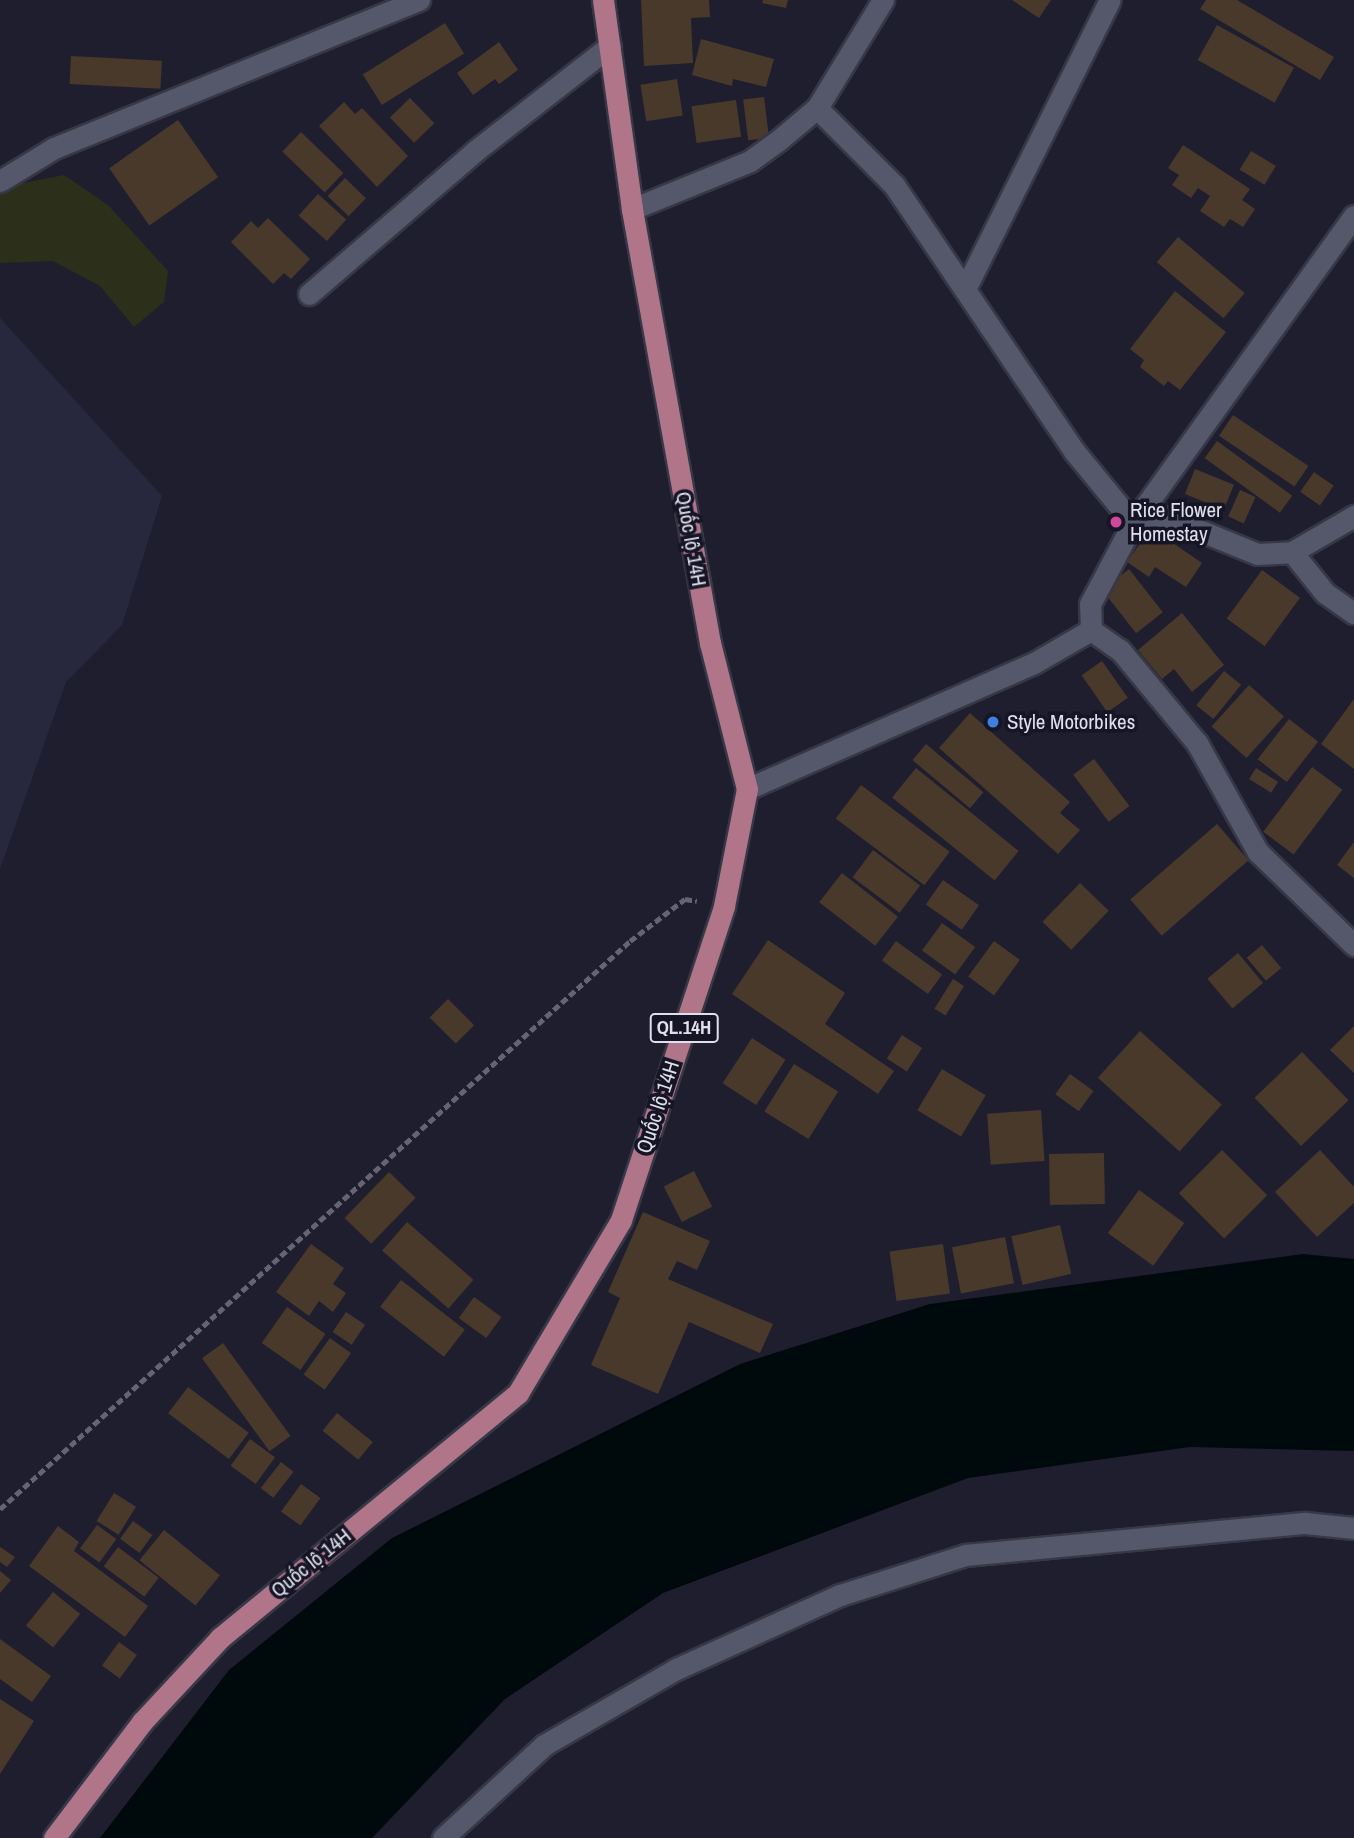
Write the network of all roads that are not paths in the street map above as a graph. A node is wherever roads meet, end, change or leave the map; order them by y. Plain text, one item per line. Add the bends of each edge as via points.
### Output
1 (419, 0) edge
2 (603, 0) edge
3 (883, 0) edge
4 (1110, 0) edge
5 (610, 47) junction
6 (817, 108) junction
7 (0, 181) edge
8 (632, 209) junction
9 (1354, 216) edge
10 (965, 289) junction
11 (309, 294) dead end
12 (1354, 516) edge
13 (1133, 523) junction
14 (1292, 552) junction
15 (1354, 613) edge
16 (1091, 630) junction
17 (747, 789) junction
18 (1354, 945) edge
19 (1354, 1528) edge
20 (54, 1838) edge
21 (443, 1838) edge

1 - 7 street via 76,138
2 - 5 main road, Quốc lộ 14H / QL.14H
3 - 6 street
4 - 10 street
5 - 8 main road, Quốc lộ 14H / QL.14H
5 - 11 street via 475,151
6 - 8 street via 750,161
6 - 10 street via 894,185
8 - 17 main road, Quốc lộ 14H / QL.14H via 710,643
9 - 13 street
10 - 13 street via 1074,451
12 - 14 street
13 - 14 street via 1167,517 1257,554
13 - 16 street via 1090,604
14 - 15 street via 1325,593
16 - 17 street via 1034,663
16 - 18 street via 1120,650 1197,743 1258,852
17 - 20 main road, Quốc lộ 14H / QL.14H via 724,906 621,1220 518,1393 220,1638 142,1722
19 - 21 street via 1305,1522 965,1555 840,1595 676,1669 544,1745

